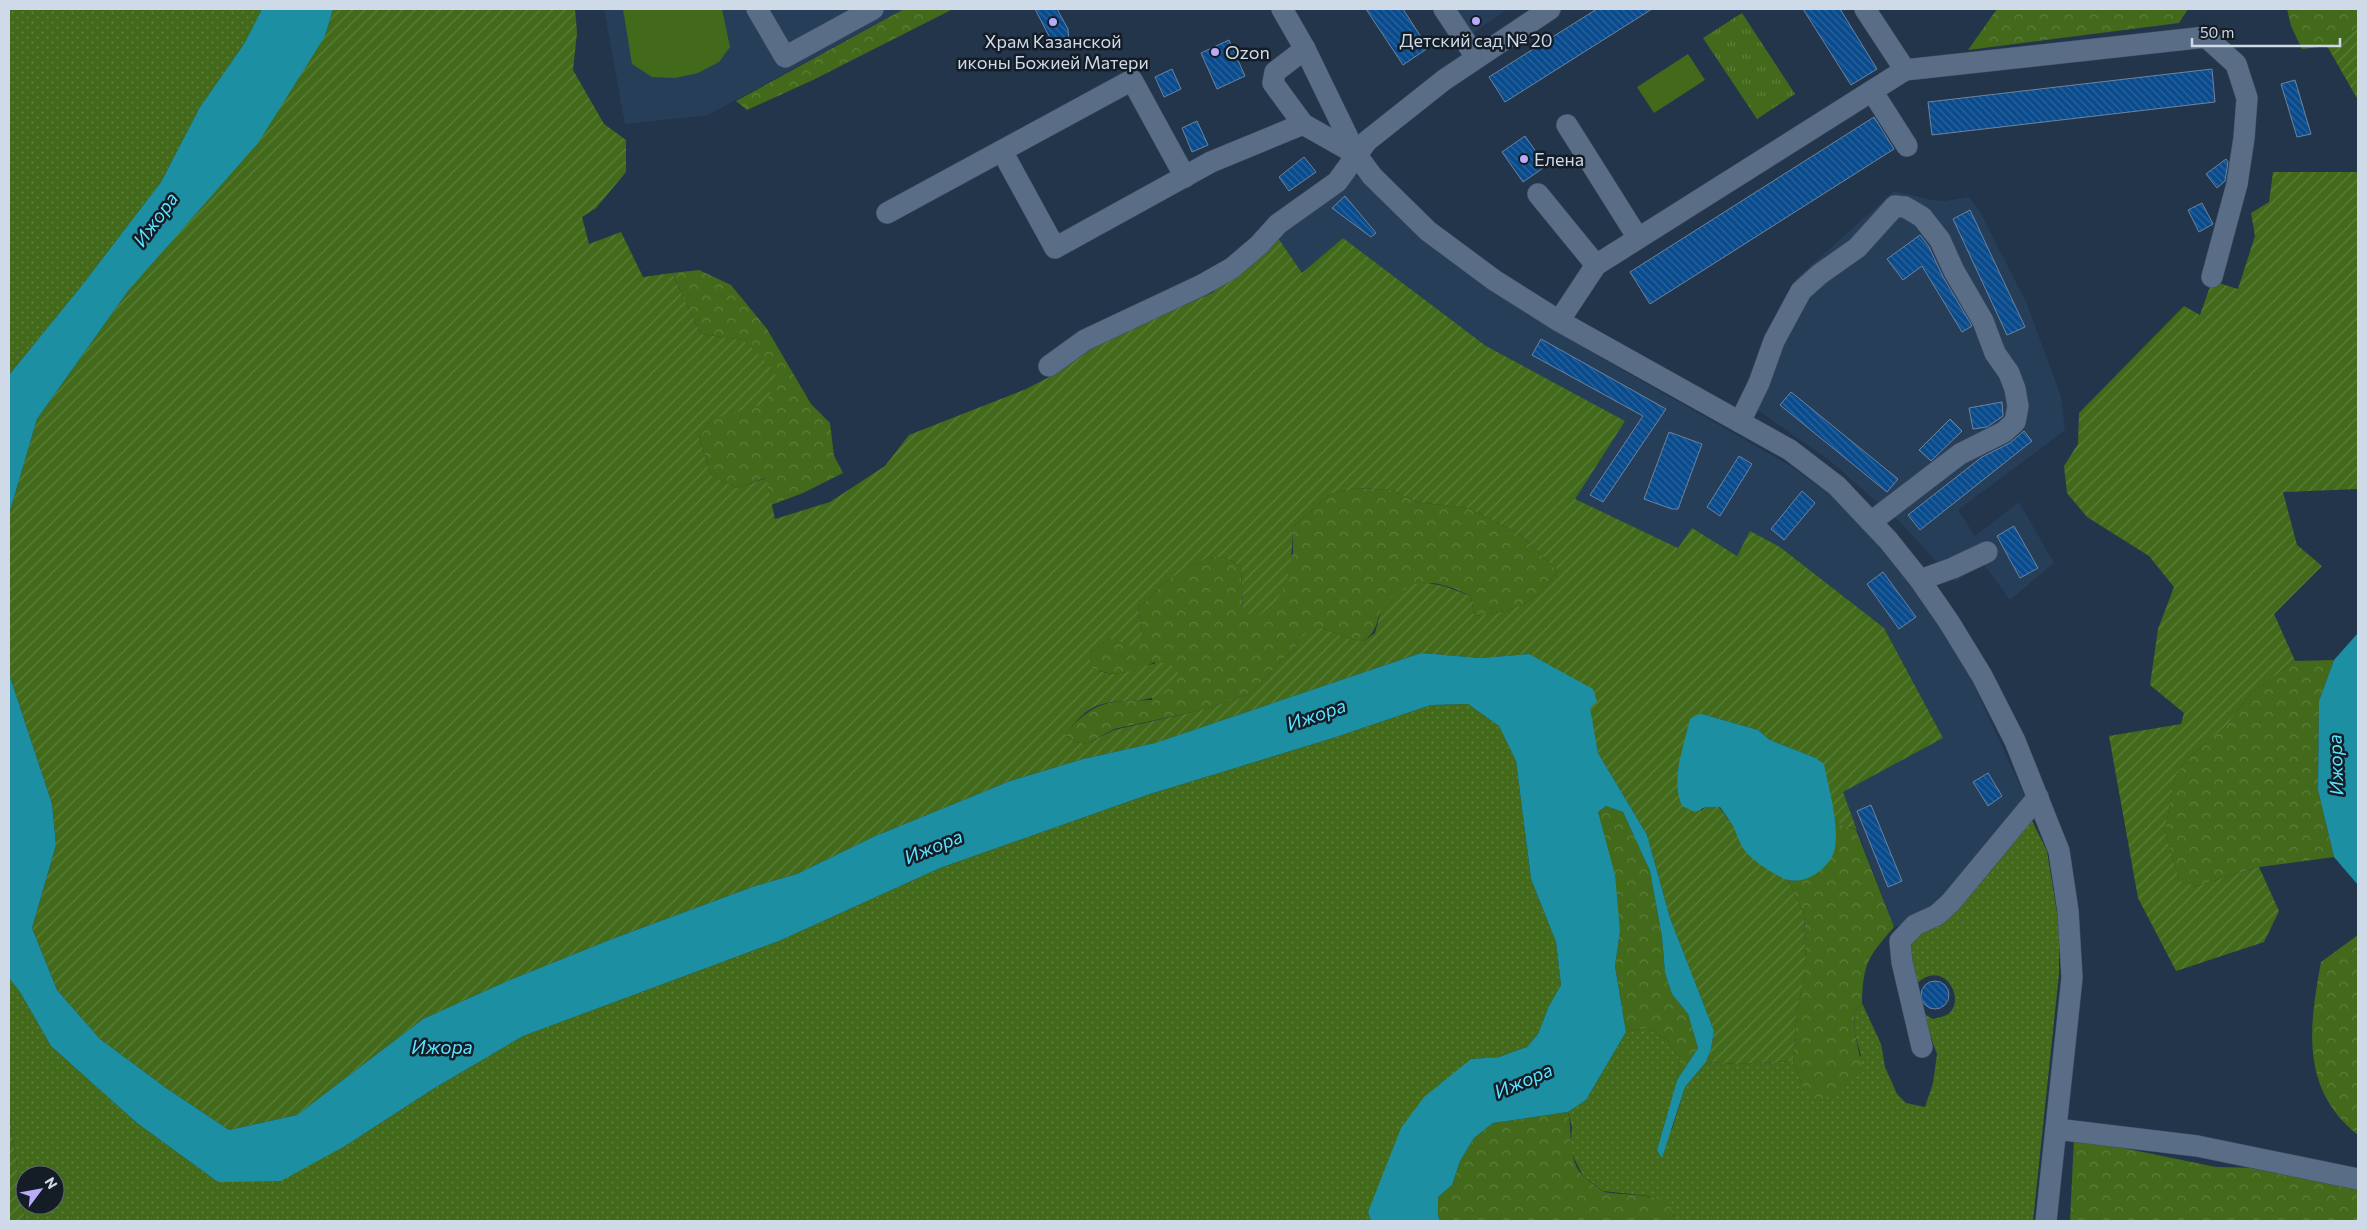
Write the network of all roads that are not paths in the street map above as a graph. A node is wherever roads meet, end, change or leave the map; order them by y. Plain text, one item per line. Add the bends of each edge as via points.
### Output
1 (757, 9) edge
2 (873, 9) edge
3 (1282, 9) edge
4 (1444, 9) edge
5 (1550, 9) edge
6 (1865, 9) edge
7 (1305, 49) junction
8 (1476, 57) junction
9 (1905, 70) junction
10 (1872, 91) junction
11 (1303, 124) junction
12 (1567, 125) dead end
13 (1906, 146) dead end
14 (1002, 151) junction
15 (1356, 154) junction
16 (1185, 177) junction
17 (1538, 194) dead end
18 (887, 213) dead end
19 (1638, 238) junction
20 (1596, 265) junction
21 (2212, 277) dead end
22 (1559, 322) junction
23 (1049, 366) dead end
24 (1740, 422) junction
25 (1871, 522) junction
26 (1987, 552) dead end
27 (1920, 580) junction
28 (2038, 797) junction
29 (1922, 1047) dead end
30 (2056, 1129) junction
31 (2358, 1179) edge
32 (2046, 1221) edge

1 - 2 street via 785,57
3 - 7 street
4 - 8 street
5 - 8 street
6 - 9 street
7 - 11 street via 1275,72 1273,83
7 - 15 street
8 - 15 street via 1367,141
9 - 10 street
9 - 21 street via 2206,37 2236,64 2247,98 2237,184
10 - 13 street
10 - 19 street
11 - 15 street
11 - 16 street via 1212,162
12 - 19 street
14 - 16 street via 1055,248
14 - 16 street via 1132,80
14 - 18 street
15 - 22 street via 1372,176 1428,231 1494,280
15 - 23 street via 1337,182 1278,224 1232,268 1086,340
17 - 20 street
19 - 20 street
20 - 22 street
22 - 24 street
24 - 25 street via 1790,450 1836,486
24 - 25 street via 1774,341 1801,291 1857,248 1895,206 1905,207 1922,217 1940,240 1983,321 1995,353 2015,388 2018,406 2015,422 2004,432 1960,454
25 - 27 street
26 - 27 street
27 - 28 street via 1982,676 2015,741
28 - 29 street via 1951,902 1937,915 1915,925 1900,941
28 - 30 street via 2059,851 2068,911 2072,978
30 - 31 street via 2197,1146
30 - 32 street

